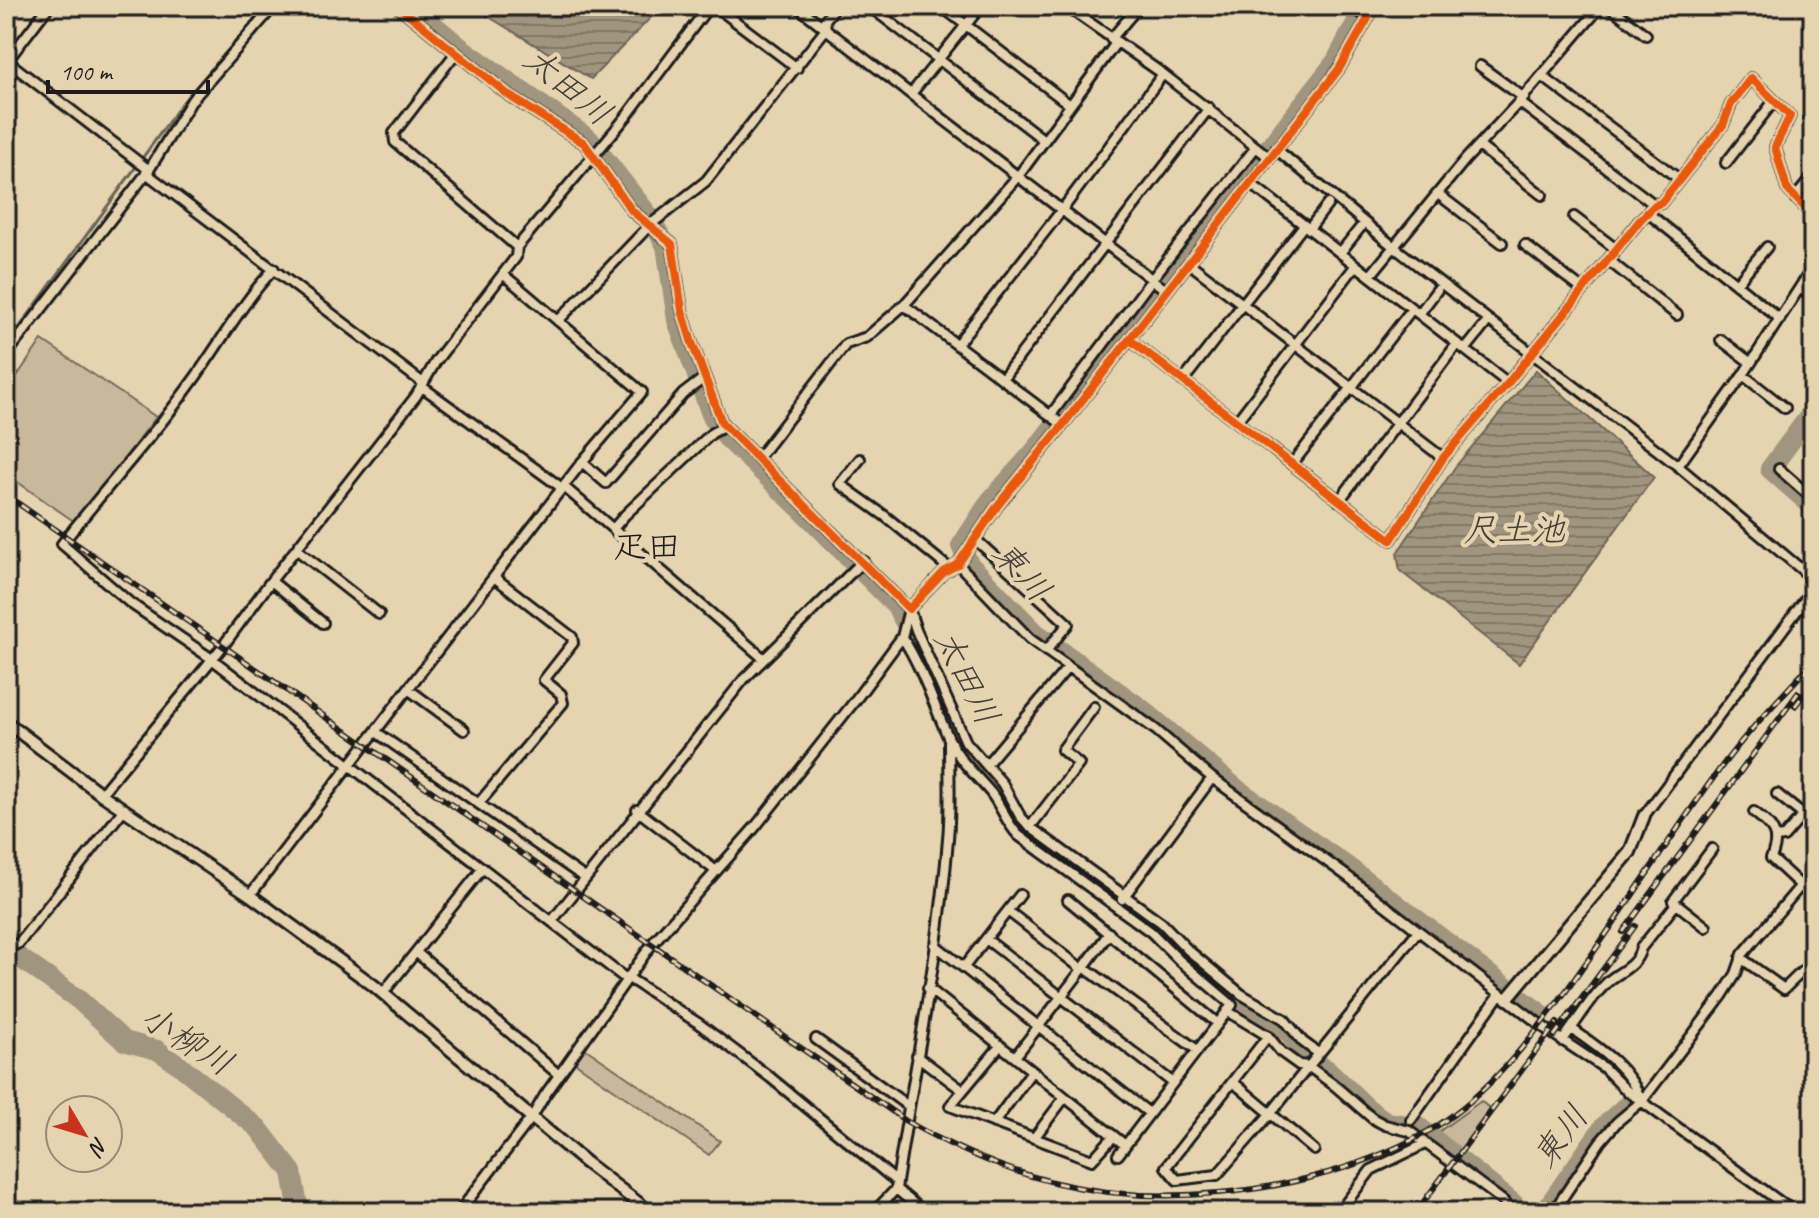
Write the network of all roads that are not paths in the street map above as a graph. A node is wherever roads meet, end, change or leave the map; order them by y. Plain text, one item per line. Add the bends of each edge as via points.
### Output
1 (49, 6) edge
2 (274, 6) edge
3 (398, 6) edge
4 (712, 6) edge
5 (797, 6) edge
6 (836, 6) edge
7 (869, 6) edge
8 (941, 6) edge
9 (981, 6) edge
10 (1066, 6) edge
11 (1139, 6) edge
12 (1375, 6) edge
13 (1601, 6) edge
14 (1609, 6) edge
15 (1361, 12) edge
16 (965, 25) junction
17 (826, 29) junction
18 (1646, 35) dead end
19 (1114, 41) junction
20 (455, 54) junction
21 (938, 59) junction
22 (7, 60) edge
23 (1480, 66) dead end
24 (797, 68) junction
25 (1163, 74) junction
26 (1542, 76) junction
27 (911, 94) junction
28 (1522, 100) junction
29 (1774, 101) junction
30 (1070, 105) junction
31 (1209, 108) junction
32 (1044, 140) junction
33 (1479, 146) junction
34 (1276, 149) junction
35 (1263, 153) junction
36 (595, 155) junction
37 (1726, 163) dead end
38 (148, 171) junction
39 (1019, 175) junction
40 (1813, 176) edge
41 (1679, 179) junction
42 (1250, 183) junction
43 (1438, 194) junction
44 (1542, 195) dead end
45 (1795, 198) junction
46 (1328, 204) dead end
47 (1655, 205) junction
48 (1062, 210) junction
49 (1648, 213) junction
50 (1813, 216) edge
51 (1574, 217) dead end
52 (650, 225) junction
53 (1306, 227) junction
54 (1360, 228) dead end
55 (1105, 243) junction
56 (1502, 243) dead end
57 (1525, 245) dead end
58 (517, 247) junction
59 (1394, 247) junction
60 (1767, 247) dead end
61 (1616, 249) junction
62 (1340, 253) junction
63 (1608, 260) junction
64 (1189, 263) junction
65 (1356, 265) junction
66 (1813, 267) edge
67 (274, 269) junction
68 (504, 275) junction
69 (1370, 276) junction
70 (1736, 284) junction
71 (1160, 285) junction
72 (1800, 288) junction
73 (1437, 290) dead end
74 (1583, 290) junction
75 (1813, 298) edge
76 (1242, 303) junction
77 (904, 305) junction
78 (1416, 312) junction
79 (1677, 315) dead end
80 (1780, 319) junction
81 (558, 321) junction
82 (1485, 325) dead end
83 (1130, 340) junction
84 (1721, 340) dead end
85 (957, 344) junction
86 (1457, 344) junction
87 (1296, 345) junction
88 (1465, 350) junction
89 (1533, 352) junction
90 (6, 355) edge
91 (1751, 363) junction
92 (1743, 375) junction
93 (704, 378) junction
94 (1002, 379) junction
95 (1183, 381) junction
96 (1508, 383) junction
97 (422, 385) junction
98 (1351, 388) junction
99 (1785, 408) dead end
100 (1056, 420) junction
101 (1237, 421) junction
102 (1397, 423) junction
103 (725, 426) junction
104 (758, 458) junction
105 (1443, 458) junction
106 (860, 459) dead end
107 (582, 462) junction
108 (1293, 463) junction
109 (1678, 466) junction
110 (1779, 469) dead end
111 (562, 487) junction
112 (1813, 499) edge
113 (1339, 501) junction
114 (613, 529) junction
115 (975, 539) junction
116 (296, 549) junction
117 (863, 561) junction
118 (954, 566) junction
119 (494, 577) junction
120 (1813, 579) edge
121 (271, 581) junction
122 (1813, 589) edge
123 (909, 609) junction
124 (379, 614) dead end
125 (323, 623) dead end
126 (902, 637) junction
127 (1046, 651) junction
128 (763, 658) junction
129 (212, 659) junction
130 (1068, 667) junction
131 (408, 689) junction
132 (1094, 707) dead end
133 (6, 722) edge
134 (464, 730) dead end
135 (376, 732) junction
136 (949, 740) junction
137 (349, 764) junction
138 (986, 765) junction
139 (1212, 778) junction
140 (101, 794) junction
141 (1777, 794) dead end
142 (479, 803) junction
143 (124, 809) junction
144 (637, 810) junction
145 (1754, 812) dead end
146 (1644, 816) joint
147 (1030, 827) junction
148 (1776, 838) junction
149 (1712, 849) dead end
150 (483, 868) junction
151 (716, 871) junction
152 (1813, 871) edge
153 (585, 878) junction
154 (1801, 886) junction
155 (250, 895) junction
156 (1020, 895) dead end
157 (1125, 895) junction
158 (1813, 897) edge
159 (1068, 900) dead end
160 (1676, 904) junction
161 (1117, 906) junction
162 (1008, 911) junction
163 (552, 921) junction
164 (1706, 927) dead end
165 (1417, 932) junction
166 (1109, 933) junction
167 (986, 939) junction
168 (935, 945) junction
169 (8, 948) edge
170 (417, 953) junction
171 (1741, 958) junction
172 (1813, 961) edge
173 (964, 967) junction
174 (1083, 968) junction
175 (626, 978) junction
176 (928, 988) junction
177 (383, 993) junction
178 (1507, 995) junction
179 (1060, 996) junction
180 (1227, 1011) junction
181 (1217, 1023) junction
182 (1038, 1027) junction
183 (1572, 1029) junction
184 (1268, 1036) junction
185 (816, 1039) dead end
186 (1562, 1041) junction
187 (1000, 1046) junction
188 (1197, 1050) junction
189 (1318, 1053) junction
190 (917, 1056) junction
191 (1015, 1057) junction
192 (1308, 1066) junction
193 (1032, 1071) junction
194 (559, 1075) junction
195 (1172, 1082) junction
196 (1233, 1082) junction
197 (962, 1090) junction
198 (1065, 1097) junction
199 (1642, 1101) junction
200 (908, 1106) junction
201 (1149, 1113) junction
202 (1271, 1113) junction
203 (532, 1117) junction
204 (1411, 1120) dead end
205 (994, 1123) junction
206 (1114, 1136) junction
207 (1034, 1138) junction
208 (1425, 1144) junction
209 (1125, 1145) junction
210 (1314, 1150) dead end
211 (1118, 1155) dead end
212 (897, 1186) junction
213 (459, 1212) edge
214 (650, 1212) edge
215 (874, 1212) edge
216 (924, 1212) edge
217 (1197, 1212) edge
218 (1204, 1212) edge
219 (1339, 1212) edge
220 (1512, 1212) edge
221 (1553, 1212) edge
222 (1794, 1212) edge

1 - 22 street
2 - 38 street via 192,100
3 - 20 street
4 - 24 street
4 - 36 street
5 - 17 street
6 - 17 street via 825,20
7 - 21 street
8 - 16 street
9 - 16 street
10 - 19 street
11 - 19 street
12 - 15 street
13 - 26 street
14 - 18 street
15 - 34 street via 1339,69
16 - 21 street
16 - 30 street
17 - 24 street
17 - 27 street
19 - 25 street
19 - 30 street
20 - 36 street
20 - 58 street via 394,133 395,142
21 - 27 street
21 - 32 street
22 - 38 street
23 - 28 street
24 - 52 street via 706,181
25 - 31 street
25 - 48 street
26 - 28 street
26 - 41 street
27 - 39 street
28 - 33 street
28 - 47 street
29 - 37 street
29 - 41 street via 1751,78 1723,125
29 - 45 street via 1790,116 1775,147 1784,181
30 - 32 street
31 - 35 street
31 - 55 street
32 - 39 street
33 - 43 street
33 - 44 street
34 - 35 street
34 - 59 street
35 - 42 street
35 - 71 street
36 - 52 street via 632,211
36 - 58 street
38 - 67 street
38 - 90 street
39 - 48 street
39 - 77 street
40 - 45 street
41 - 47 street
42 - 53 street
42 - 64 street
43 - 56 street
43 - 59 street
45 - 50 street
46 - 53 street
47 - 49 street
48 - 55 street
48 - 85 street
49 - 61 street
49 - 70 street
51 - 61 street
52 - 81 street
52 - 93 street via 672,244 682,310
53 - 62 street
53 - 76 street
54 - 62 street
55 - 71 street
55 - 94 street
57 - 74 street
58 - 68 street
59 - 69 street
59 - 89 street
60 - 70 street
61 - 63 street
62 - 65 street
63 - 74 street
63 - 79 street
64 - 71 street
64 - 76 street
65 - 69 street
65 - 87 street
66 - 72 street
67 - 97 street
67 - 129 street via 62,544 130,603
68 - 81 street
68 - 97 street
69 - 78 street
70 - 80 street
71 - 83 street
71 - 100 street
72 - 75 street
72 - 80 street
73 - 78 street
74 - 89 street
76 - 87 street
76 - 95 street
77 - 85 street
77 - 104 street via 867,337 846,344
78 - 86 street
78 - 98 street
80 - 91 street
81 - 107 street via 642,392
82 - 88 street
83 - 95 street
83 - 100 street
84 - 91 street
85 - 94 street
86 - 88 street
86 - 102 street
87 - 98 street
87 - 101 street
88 - 96 street
89 - 96 street
89 - 109 street
91 - 92 street
92 - 99 street
92 - 109 street
93 - 103 street
93 - 107 street via 683,394 606,483
94 - 100 street
95 - 101 street
96 - 105 street
97 - 111 street
97 - 116 street
98 - 102 street
98 - 108 street
100 - 115 street
101 - 108 street
102 - 105 street
102 - 113 street
103 - 104 street
103 - 114 street
104 - 117 street
105 - 113 street via 1391,540
106 - 118 street via 840,484
107 - 111 street
108 - 113 street
109 - 120 street
110 - 112 street
111 - 114 street
111 - 119 street
114 - 128 street
115 - 118 street
115 - 127 street via 1068,624
116 - 121 street
116 - 124 street
117 - 123 street
117 - 128 street
118 - 123 street
118 - 127 street
119 - 131 street
119 - 142 street via 573,643 544,680 561,694 563,703
121 - 125 street
121 - 129 street
122 - 146 street
123 - 126 street
123 - 138 street via 958,726
126 - 136 street
126 - 151 street
127 - 130 street
128 - 144 street
129 - 137 street
129 - 140 street
130 - 138 street
130 - 139 street
131 - 134 street
131 - 135 street
132 - 147 street via 1062,750 1079,764
133 - 140 street
135 - 137 street
135 - 142 street
136 - 161 street via 1018,835
136 - 168 street via 949,835
137 - 150 street
137 - 155 street
138 - 147 street
139 - 157 street
139 - 165 street
140 - 143 street
141 - 148 street via 1803,815 1784,837
142 - 153 street
143 - 155 street
143 - 169 street via 19,943
144 - 151 street
144 - 153 street
145 - 148 street
146 - 178 street via 1630,852
147 - 157 street
148 - 154 street via 1771,858
149 - 160 street via 1673,901
150 - 163 street
150 - 170 street
151 - 175 street
152 - 154 street
153 - 163 street
154 - 158 street
154 - 171 street
155 - 177 street
156 - 162 street
157 - 161 street
157 - 189 street via 1241,994 1284,1019
159 - 166 street
160 - 164 street
160 - 183 street via 1639,956 1591,1001
161 - 180 street via 1232,1005
162 - 167 street
162 - 174 street
163 - 175 street
165 - 178 street
165 - 189 street
166 - 174 street
166 - 181 street
167 - 173 street
167 - 179 street
168 - 173 street
168 - 176 street
170 - 177 street
170 - 194 street
171 - 172 street via 1784,989
171 - 199 street via 1722,996
173 - 182 street
174 - 179 street
174 - 188 street
175 - 194 street
175 - 212 street via 771,1078
176 - 187 street
176 - 190 street
177 - 203 street
178 - 186 street
178 - 204 street
179 - 182 street
179 - 195 street
180 - 181 street
180 - 184 street
181 - 188 street
182 - 191 street
182 - 201 street
183 - 186 street
183 - 199 street via 1628,1074
184 - 192 street via 1281,1052
184 - 196 street
185 - 200 street
186 - 199 street
187 - 191 street
187 - 197 street
188 - 195 street
189 - 192 street
190 - 197 street
190 - 200 street
191 - 193 street
192 - 202 street
192 - 208 street via 1372,1118 1409,1131
193 - 198 street
193 - 205 street
194 - 203 street
195 - 201 street
196 - 202 street
196 - 202 street via 1166,1167 1177,1180 1217,1175
197 - 205 street via 950,1106
198 - 206 street
198 - 207 street
199 - 221 street via 1600,1142
199 - 222 street
200 - 212 street
201 - 209 street
202 - 210 street
203 - 213 street
203 - 214 street
205 - 207 street
206 - 207 street via 1092,1160
206 - 209 street
208 - 219 street via 1371,1170
208 - 220 street
209 - 211 street
212 - 215 street
212 - 216 street
217 - 218 street

